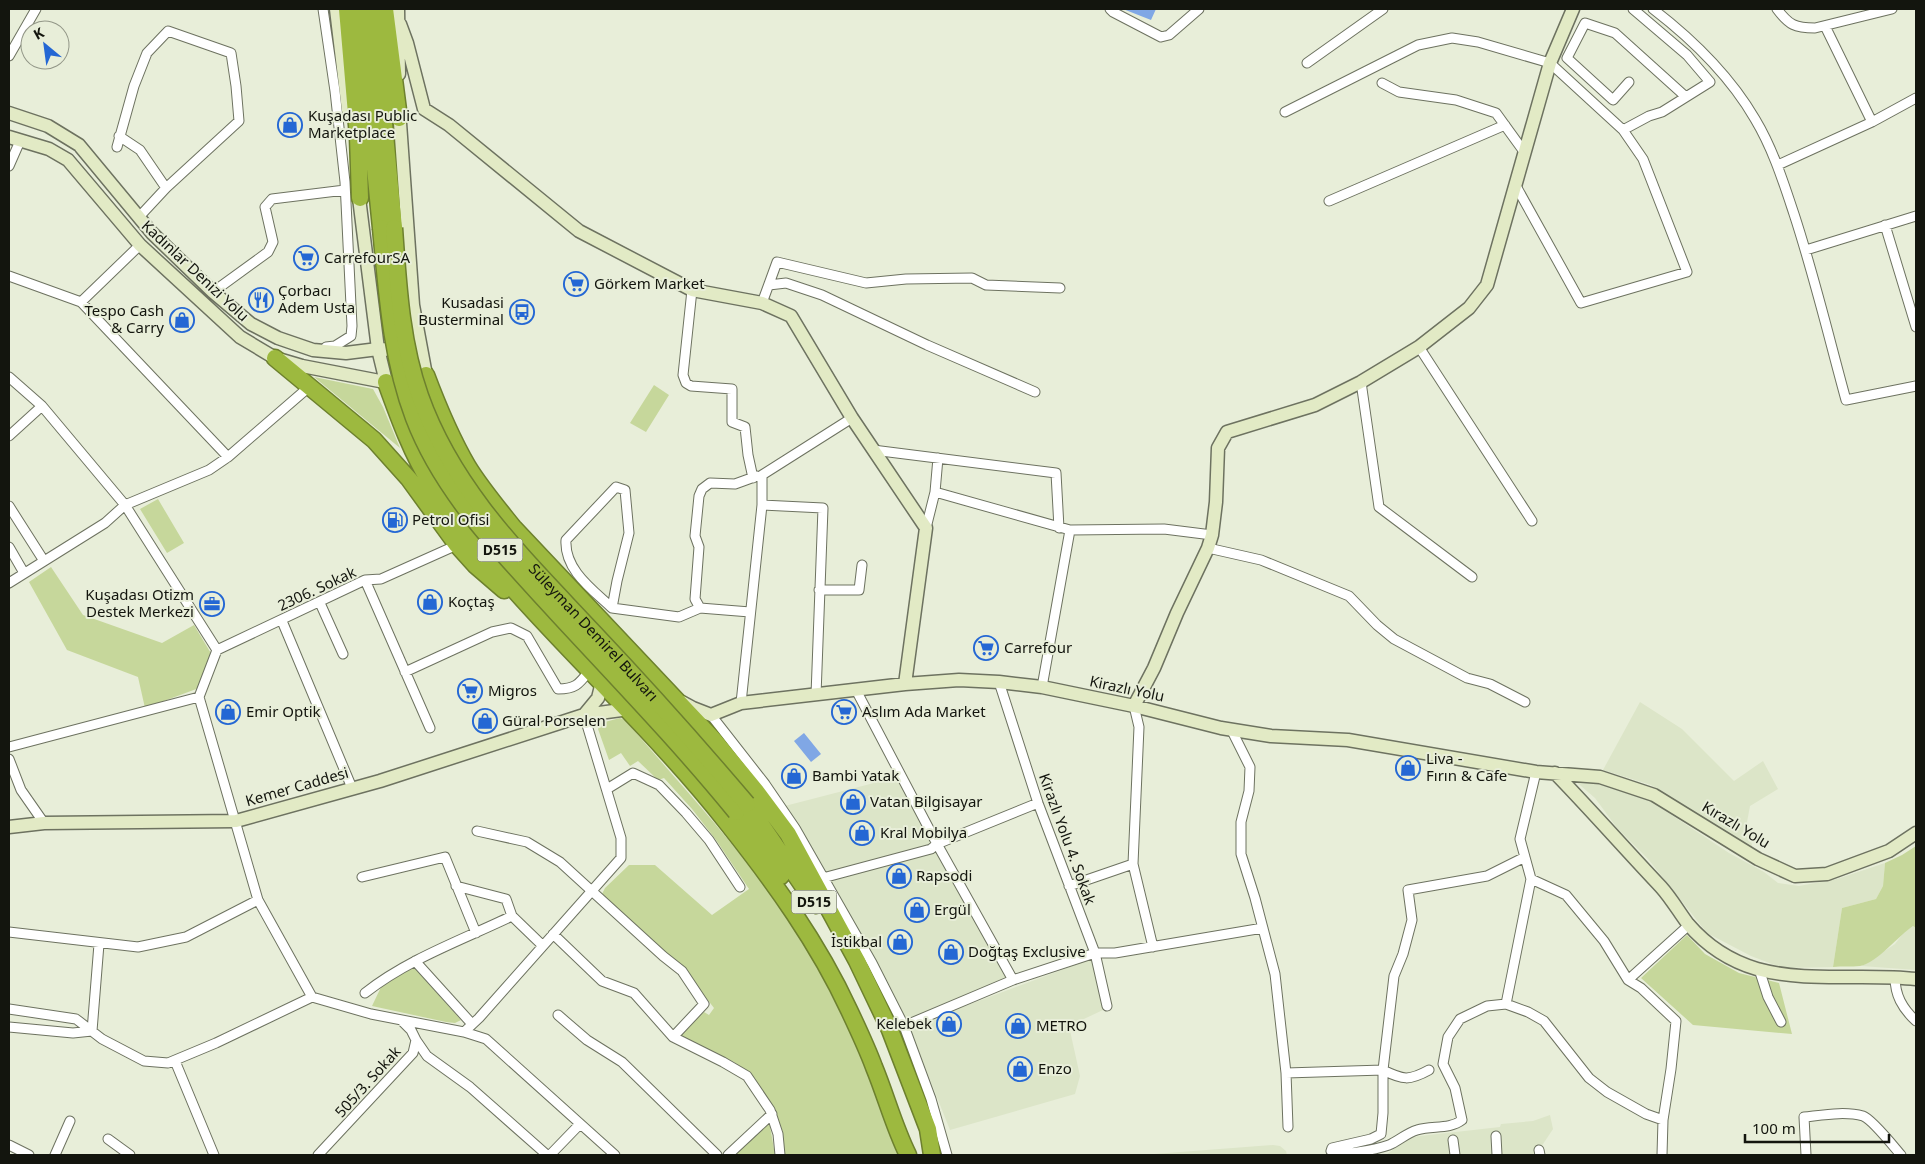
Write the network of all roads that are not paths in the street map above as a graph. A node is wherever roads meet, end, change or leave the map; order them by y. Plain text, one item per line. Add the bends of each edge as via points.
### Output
1 (36, 9) edge
2 (323, 9) edge
3 (336, 9) edge
4 (347, 9) edge
5 (359, 9) edge
6 (373, 9) edge
7 (385, 9) edge
8 (398, 9) edge
9 (1110, 9) edge
10 (1199, 9) edge
11 (1383, 9) edge
12 (1572, 9) edge
13 (1633, 9) edge
14 (1653, 9) edge
15 (1777, 9) edge
16 (1892, 9) edge
17 (400, 24) junction
18 (1825, 26) junction
19 (9, 56) edge
20 (1307, 62) dead end
21 (1550, 63) junction
22 (1630, 82) dead end
23 (1382, 83) dead end
24 (1686, 97) junction
25 (1916, 98) edge
26 (1285, 112) dead end
27 (9, 113) edge
28 (399, 118) junction
29 (9, 121) edge
30 (1872, 122) junction
31 (1505, 125) junction
32 (9, 130) edge
33 (1623, 130) junction
34 (119, 136) junction
35 (14, 139) edge
36 (79, 145) junction
37 (117, 147) dead end
38 (1524, 153) junction
39 (68, 160) junction
40 (1778, 165) junction
41 (9, 166) edge
42 (1516, 186) junction
43 (166, 188) junction
44 (352, 194) junction
45 (1329, 201) dead end
46 (1916, 216) edge
47 (139, 218) junction
48 (1885, 225) junction
49 (387, 228) junction
50 (152, 233) junction
51 (140, 245) junction
52 (1806, 250) junction
53 (9, 276) edge
54 (769, 285) junction
55 (1060, 288) dead end
56 (692, 290) junction
57 (213, 292) junction
58 (81, 302) junction
59 (762, 302) junction
60 (374, 320) junction
61 (1916, 327) edge
62 (421, 347) junction
63 (1419, 347) junction
64 (378, 349) junction
65 (313, 350) junction
66 (338, 352) junction
67 (276, 358) junction
68 (426, 375) junction
69 (9, 377) edge
70 (386, 382) junction
71 (1361, 382) junction
72 (1916, 386) edge
73 (308, 387) junction
74 (1036, 392) dead end
75 (42, 406) junction
76 (852, 418) junction
77 (448, 429) junction
78 (9, 436) edge
79 (411, 447) junction
80 (873, 450) junction
81 (228, 457) junction
82 (938, 458) junction
83 (762, 475) junction
84 (753, 478) junction
85 (936, 492) junction
86 (125, 505) junction
87 (762, 505) junction
88 (9, 506) edge
89 (1532, 521) dead end
90 (926, 528) junction
91 (1059, 528) junction
92 (1070, 530) junction
93 (1212, 535) junction
94 (458, 545) junction
95 (9, 547) edge
96 (1208, 548) junction
97 (44, 561) junction
98 (862, 565) dead end
99 (24, 573) junction
100 (1472, 577) dead end
101 (365, 580) junction
102 (9, 583) edge
103 (819, 590) junction
104 (320, 603) junction
105 (612, 608) junction
106 (700, 608) junction
107 (750, 612) junction
108 (282, 621) junction
109 (547, 627) junction
110 (217, 650) junction
111 (343, 654) dead end
112 (590, 670) junction
113 (406, 672) junction
114 (602, 682) junction
115 (999, 682) junction
116 (905, 684) junction
117 (1042, 687) junction
118 (856, 690) junction
119 (669, 694) junction
120 (816, 695) junction
121 (200, 697) junction
122 (1525, 702) dead end
123 (741, 703) junction
124 (1134, 706) junction
125 (629, 710) junction
126 (712, 715) junction
127 (584, 716) junction
128 (430, 728) dead end
129 (1231, 729) junction
130 (714, 740) junction
131 (9, 747) edge
132 (9, 759) edge
133 (1536, 772) junction
134 (1555, 773) junction
135 (352, 788) junction
136 (607, 789) junction
137 (1038, 803) junction
138 (741, 808) junction
139 (236, 821) junction
140 (44, 823) junction
141 (9, 827) edge
142 (477, 831) dead end
143 (1916, 833) edge
144 (937, 844) junction
145 (1525, 857) junction
146 (1133, 864) junction
147 (362, 877) dead end
148 (1531, 878) junction
149 (820, 879) junction
150 (456, 886) junction
151 (1069, 886) junction
152 (740, 887) dead end
153 (592, 890) junction
154 (258, 900) junction
155 (512, 916) junction
156 (1690, 925) junction
157 (1263, 928) junction
158 (9, 932) edge
159 (476, 933) junction
160 (553, 934) junction
161 (98, 944) junction
162 (542, 945) junction
163 (1153, 947) junction
164 (1095, 953) junction
165 (415, 961) junction
166 (1759, 969) junction
167 (1895, 976) junction
168 (1916, 979) edge
169 (1013, 980) junction
170 (1628, 980) junction
171 (365, 993) dead end
172 (312, 998) junction
173 (1506, 1004) junction
174 (1108, 1006) dead end
175 (9, 1009) edge
176 (558, 1015) dead end
177 (1916, 1021) edge
178 (403, 1022) junction
179 (1781, 1022) dead end
180 (472, 1024) junction
181 (904, 1026) junction
182 (9, 1027) edge
183 (92, 1031) junction
184 (464, 1032) junction
185 (673, 1037) junction
186 (416, 1040) junction
187 (175, 1060) junction
188 (1383, 1070) junction
189 (1429, 1070) dead end
190 (1286, 1073) junction
191 (772, 1114) junction
192 (1663, 1120) junction
193 (70, 1121) dead end
194 (580, 1124) junction
195 (1288, 1127) dead end
196 (1496, 1136) dead end
197 (108, 1139) dead end
198 (1453, 1140) dead end
199 (9, 1145) edge
200 (604, 1146) junction
201 (29, 1155) edge
202 (55, 1155) edge
203 (130, 1155) edge
204 (214, 1155) edge
205 (318, 1155) edge
206 (549, 1155) edge
207 (599, 1155) edge
208 (615, 1155) edge
209 (717, 1155) edge
210 (728, 1155) edge
211 (780, 1155) edge
212 (908, 1155) edge
213 (912, 1155) edge
214 (930, 1155) edge
215 (947, 1155) edge
216 (1455, 1155) edge
217 (1497, 1155) edge
218 (1662, 1155) edge
219 (1806, 1155) edge
220 (1901, 1155) edge

1 - 19 street
2 - 44 street
3 - 44 main road
4 - 44 highway via 358,137
5 - 49 highway, Süleyman Demirel Bulvarı / D515
6 - 49 highway, Süleyman Demirel Bulvarı / D515
7 - 28 highway
8 - 17 main road
9 - 10 street via 1161,38
11 - 20 street
12 - 21 main road
13 - 24 street via 1687,55 1710,82
14 - 40 street via 1704,54 1735,90 1755,119
15 - 18 street via 1788,23 1802,28
16 - 18 street
17 - 28 main road
17 - 56 main road via 424,110 449,125 579,231
18 - 30 street
21 - 26 street via 1478,42 1452,38 1435,40 1418,45
21 - 33 street
21 - 38 main road
22 - 24 street via 1613,100 1567,58 1585,23 1615,33
23 - 31 street via 1399,92 1456,100 1496,113
24 - 33 street
25 - 30 street
27 - 36 main road, Kadınlar Denizi Yolu via 48,126
28 - 62 main road via 412,296
29 - 36 main road
30 - 40 street
31 - 38 street
31 - 45 street
32 - 39 main road via 50,145
33 - 42 street via 1643,159 1686,272 1581,303
34 - 37 street
34 - 43 street via 140,150
34 - 43 street via 147,53 168,31 231,53 239,121
35 - 39 main road, Kadınlar Denizi Yolu via 49,149
35 - 41 street
36 - 47 main road, Kadınlar Denizi Yolu
38 - 42 main road
39 - 51 main road, Kadınlar Denizi Yolu
40 - 52 street
42 - 63 main road via 1487,285 1469,308
43 - 47 street
44 - 57 street via 272,199 265,207 273,242 268,252
44 - 60 main road
44 - 65 street via 351,336 335,346
46 - 48 street
47 - 50 main road, Kadınlar Denizi Yolu
48 - 52 street
48 - 61 street
49 - 138 highway, Süleyman Demirel Bulvarı / D515, bridge via 408,355 420,396 456,472 477,503 517,550 682,728
50 - 51 main road
50 - 57 main road, Kadınlar Denizi Yolu
51 - 58 street
51 - 67 main road, Kadınlar Denizi Yolu via 240,337
52 - 72 street via 1846,400
53 - 58 street
54 - 55 street via 777,262 866,283 972,278 986,286
54 - 59 street
54 - 74 street via 786,283 822,295
56 - 59 main road
56 - 84 street via 684,375 686,383 732,389 732,422 745,427
57 - 65 main road, Kadınlar Denizi Yolu via 251,324
58 - 81 street
59 - 76 main road via 791,316
60 - 64 main road
60 - 66 main road via 370,338 361,345
62 - 64 main road, Kadınlar Denizi Yolu via 399,351
62 - 68 main road
63 - 71 main road
63 - 89 street
64 - 66 main road, Kadınlar Denizi Yolu
64 - 70 main road
65 - 66 main road, Kadınlar Denizi Yolu
67 - 70 main road, Kadınlar Denizi Yolu
67 - 73 highway
68 - 70 main road, Kadınlar Denizi Yolu via 407,385
68 - 77 highway
69 - 75 street
70 - 79 highway
71 - 93 main road via 1315,405 1227,432 1218,448
71 - 100 street via 1379,507
73 - 81 street
73 - 94 highway via 374,440
75 - 78 street
75 - 86 street
76 - 80 main road
76 - 83 street
77 - 79 highway via 436,424 422,426 415,431
77 - 119 highway via 473,474 513,527
79 - 109 highway via 450,512
80 - 82 street
80 - 90 main road
81 - 86 street via 209,470
82 - 85 street
82 - 91 street via 1056,473
83 - 84 street
83 - 87 street
84 - 106 street via 735,484 710,482 699,496 695,599
85 - 90 street
85 - 91 street
86 - 97 street via 105,523
86 - 110 street
87 - 103 street via 823,508
87 - 107 street
88 - 97 street
90 - 116 main road
91 - 92 street
92 - 93 street via 1164,529
92 - 117 street
93 - 96 main road
94 - 101 street, 2306. Sokak via 381,579
94 - 109 highway via 476,565
95 - 99 street
96 - 122 street via 1261,560 1349,596 1394,639 1467,678 1490,684
96 - 124 main road
97 - 99 street
98 - 103 street via 859,590
99 - 102 street
101 - 104 street, 2306. Sokak
101 - 113 street
103 - 120 street
104 - 108 street, 2306. Sokak
104 - 111 street
105 - 105 street via 629,533 625,490 616,487 566,540 565,551 577,574
105 - 106 street via 679,617
106 - 107 street
107 - 123 street
108 - 110 street, 2306. Sokak
108 - 135 street
109 - 112 highway
110 - 121 street
112 - 113 street via 571,689 558,689 527,636 511,628 492,632
112 - 114 highway
113 - 128 street
114 - 125 highway
114 - 127 main road via 598,698
115 - 116 main road, Kirazlı Yolu via 960,680
115 - 117 main road, Kirazlı Yolu
115 - 137 street, Kirazlı Yolu 4. Sokak
116 - 118 main road, Kirazlı Yolu
117 - 124 main road, Kirazlı Yolu
118 - 120 main road, Kirazlı Yolu
118 - 144 street
119 - 126 main road
119 - 130 highway
120 - 123 main road, Kirazlı Yolu
121 - 131 street
121 - 139 street
123 - 126 main road, Kirazlı Yolu
124 - 129 main road, Kirazlı Yolu
124 - 146 street via 1139,727
125 - 127 main road, Kemer Caddesi
125 - 212 highway via 728,823 805,929 849,1010
126 - 130 main road via 707,728
126 - 149 street via 795,828
127 - 135 main road, Kemer Caddesi
127 - 136 street
129 - 133 main road, Kirazlı Yolu via 1271,736 1348,740
129 - 157 street via 1250,767 1249,791 1241,822 1241,854
130 - 149 highway
132 - 140 street via 21,790
133 - 134 main road, Kırazlı Yolu
133 - 145 street via 1520,839
134 - 143 main road, Kırazlı Yolu via 1600,777 1654,795 1758,858 1795,876 1827,874 1889,851
134 - 156 main road via 1663,890
135 - 139 main road, Kemer Caddesi
136 - 152 street via 634,773 659,785 709,840
136 - 153 street via 621,838 621,858
137 - 144 street
137 - 151 street, Kirazlı Yolu 4. Sokak
138 - 213 highway, Süleyman Demirel Bulvarı / D515 via 840,976 884,1076
138 - 214 highway, Süleyman Demirel Bulvarı / D515 via 802,883 850,964 897,1066
139 - 140 main road, Kemer Caddesi
139 - 154 street
140 - 141 main road, Kemer Caddesi
142 - 153 street via 528,842 560,862
144 - 149 street
144 - 169 street
145 - 148 street
145 - 188 street via 1487,876 1408,890 1412,920 1404,954 1394,976
146 - 151 street
146 - 163 street
147 - 150 street via 445,857
148 - 170 street via 1566,895 1604,940
148 - 173 street
149 - 181 street via 872,963
149 - 214 highway via 890,1030 928,1129
150 - 155 street via 506,899
150 - 159 street
151 - 164 street, Kirazlı Yolu 4. Sokak
153 - 160 street
153 - 185 street via 682,971 704,1004
154 - 161 street via 186,937 138,947
154 - 172 street
155 - 159 street
155 - 162 street
156 - 166 main road via 1714,948 1737,962
156 - 170 street
157 - 163 street
157 - 190 street via 1275,974
158 - 161 street
159 - 165 street
160 - 162 street
160 - 185 street via 602,980 634,993
161 - 183 street
162 - 180 street
163 - 164 street
164 - 169 street
164 - 174 street, Kirazlı Yolu 4. Sokak
165 - 171 street
165 - 180 street
166 - 167 main road via 1808,975
166 - 179 street
167 - 168 main road
167 - 177 street via 1895,992
169 - 181 street
170 - 192 street via 1676,1021
172 - 178 street
172 - 187 street
173 - 188 street via 1487,1006 1460,1019 1448,1037 1443,1064 1455,1088 1462,1120 1455,1125 1417,1130 1388,1145 1345,1154 1334,1153 1332,1148 1381,1134
173 - 192 street via 1544,1021 1589,1078 1606,1092
175 - 183 street via 76,1019
176 - 209 street via 587,1040 622,1062
178 - 184 street
178 - 186 street, 505/3. Sokak
180 - 184 street
181 - 215 street via 931,1099
182 - 183 street via 73,1033
183 - 187 street via 144,1061 168,1063
184 - 194 street via 486,1039
185 - 191 street via 747,1076
186 - 205 street, 505/3. Sokak via 413,1053
186 - 206 street via 427,1056 470,1087
187 - 204 street
188 - 189 street via 1397,1077 1414,1078
188 - 190 street
190 - 195 street
191 - 210 street
191 - 211 street
192 - 218 street
193 - 202 street
194 - 200 street
194 - 206 street
196 - 217 street
197 - 203 street
198 - 216 street
199 - 201 street
200 - 207 street
200 - 208 street
219 - 220 street via 1804,1117 1839,1114 1865,1116

